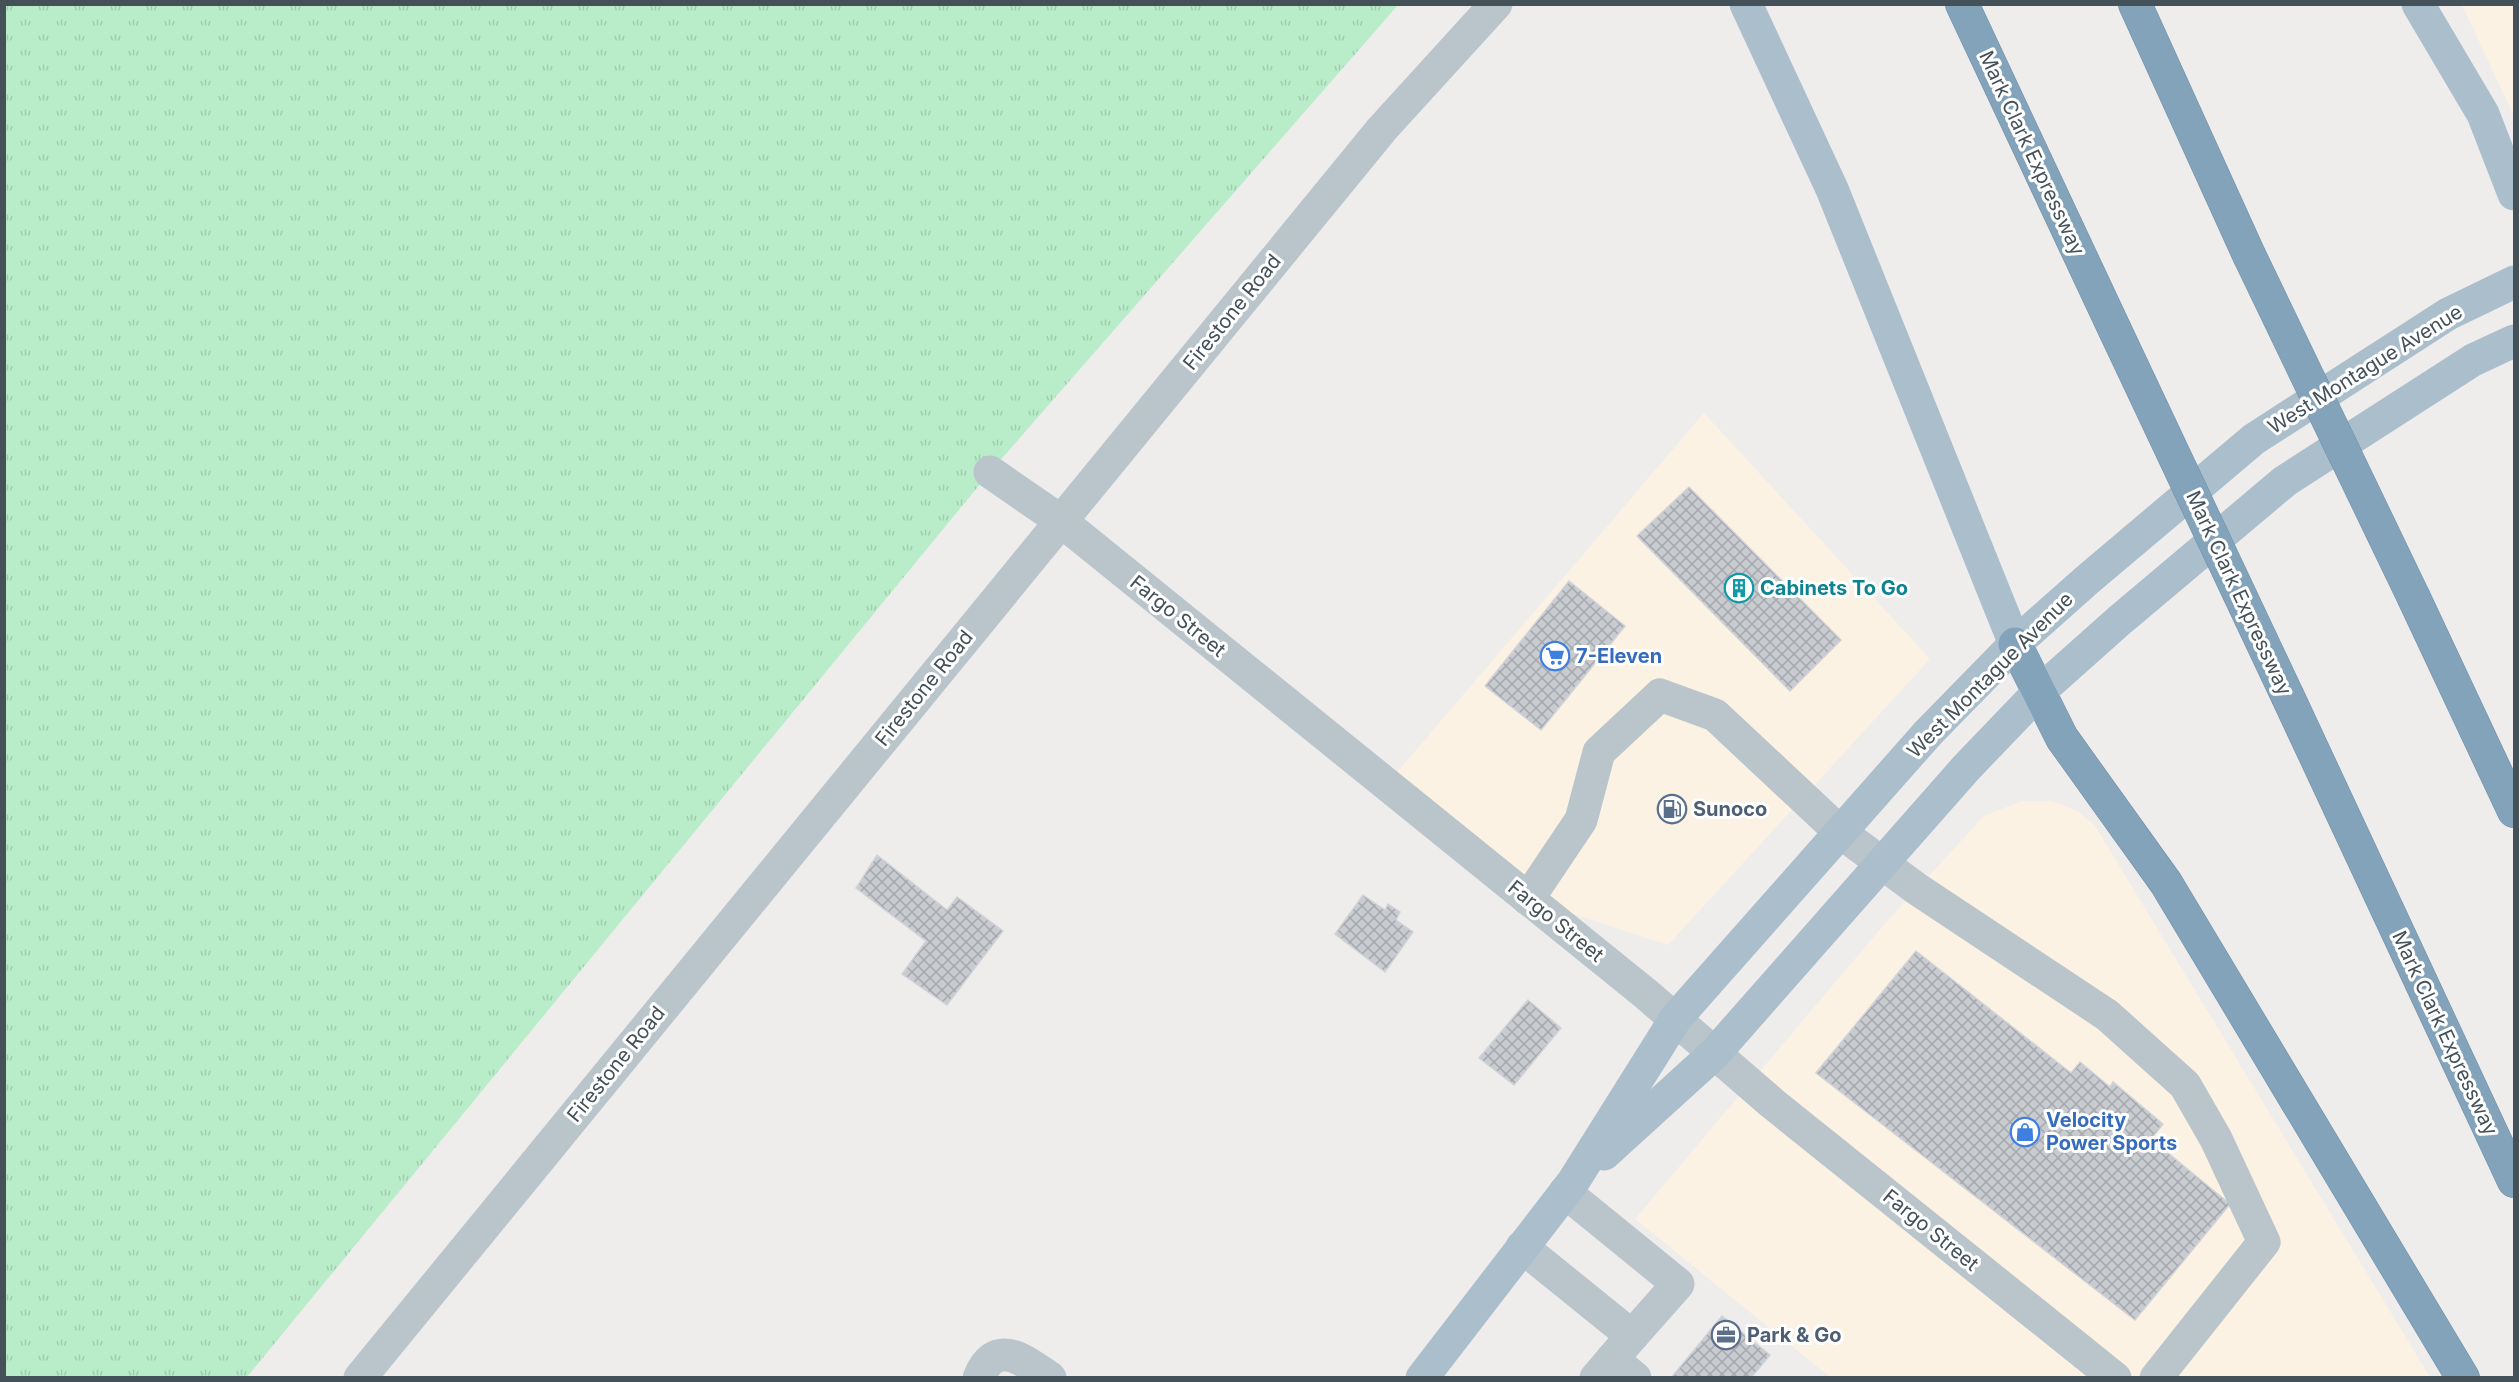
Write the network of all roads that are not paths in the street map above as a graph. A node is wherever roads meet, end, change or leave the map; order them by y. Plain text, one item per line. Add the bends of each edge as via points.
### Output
1 (1496, 4) edge
2 (1746, 4) edge
3 (1962, 4) edge
4 (2135, 4) edge
5 (2418, 4) edge
6 (2514, 194) edge
7 (2514, 282) edge
8 (2514, 341) edge
9 (990, 472) dead end
10 (1060, 521) junction
11 (2015, 644) junction
12 (2038, 693) junction
13 (2514, 811) edge
14 (1840, 832) junction
15 (1881, 864) junction
16 (1528, 899) junction
17 (1676, 1018) junction
18 (1714, 1054) junction
19 (2514, 1181) edge
20 (1569, 1187) junction
21 (1522, 1247) junction
22 (1619, 1362) edge
23 (360, 1377) edge
24 (979, 1377) edge
25 (1050, 1377) edge
26 (1422, 1377) edge
27 (2115, 1377) edge
28 (2156, 1377) edge
29 (2463, 1377) edge

1 - 10 street, Firestone Road via 1382,129
2 - 11 main road via 1832,189
3 - 19 highway, Mark Clark Expressway, bridge
4 - 13 highway, bridge via 2249,255
5 - 6 main road via 2482,114
7 - 11 main road, West Montague Avenue via 2448,314 2254,439
8 - 12 main road, West Montague Avenue via 2473,360 2285,481
9 - 10 street, Fargo Street
10 - 16 street, Fargo Street
10 - 23 street, Firestone Road
11 - 12 highway
11 - 14 main road, West Montague Avenue via 1928,733
12 - 15 main road, West Montague Avenue
12 - 29 highway via 2062,738 2166,883
14 - 15 street
14 - 16 street via 1715,715 1660,695 1599,752 1581,820
14 - 17 main road, West Montague Avenue
15 - 18 main road, West Montague Avenue
15 - 28 street via 2107,1015 2185,1085 2216,1139 2264,1242
16 - 17 street, Fargo Street
17 - 18 street, Fargo Street
17 - 20 main road, West Montague Avenue
18 - 20 main road, West Montague Avenue
18 - 27 street, Fargo Street
20 - 21 main road, West Montague Avenue
20 - 22 street via 1678,1284
21 - 22 street
21 - 26 main road, West Montague Avenue
24 - 25 street via 984,1365 994,1357 1009,1353

